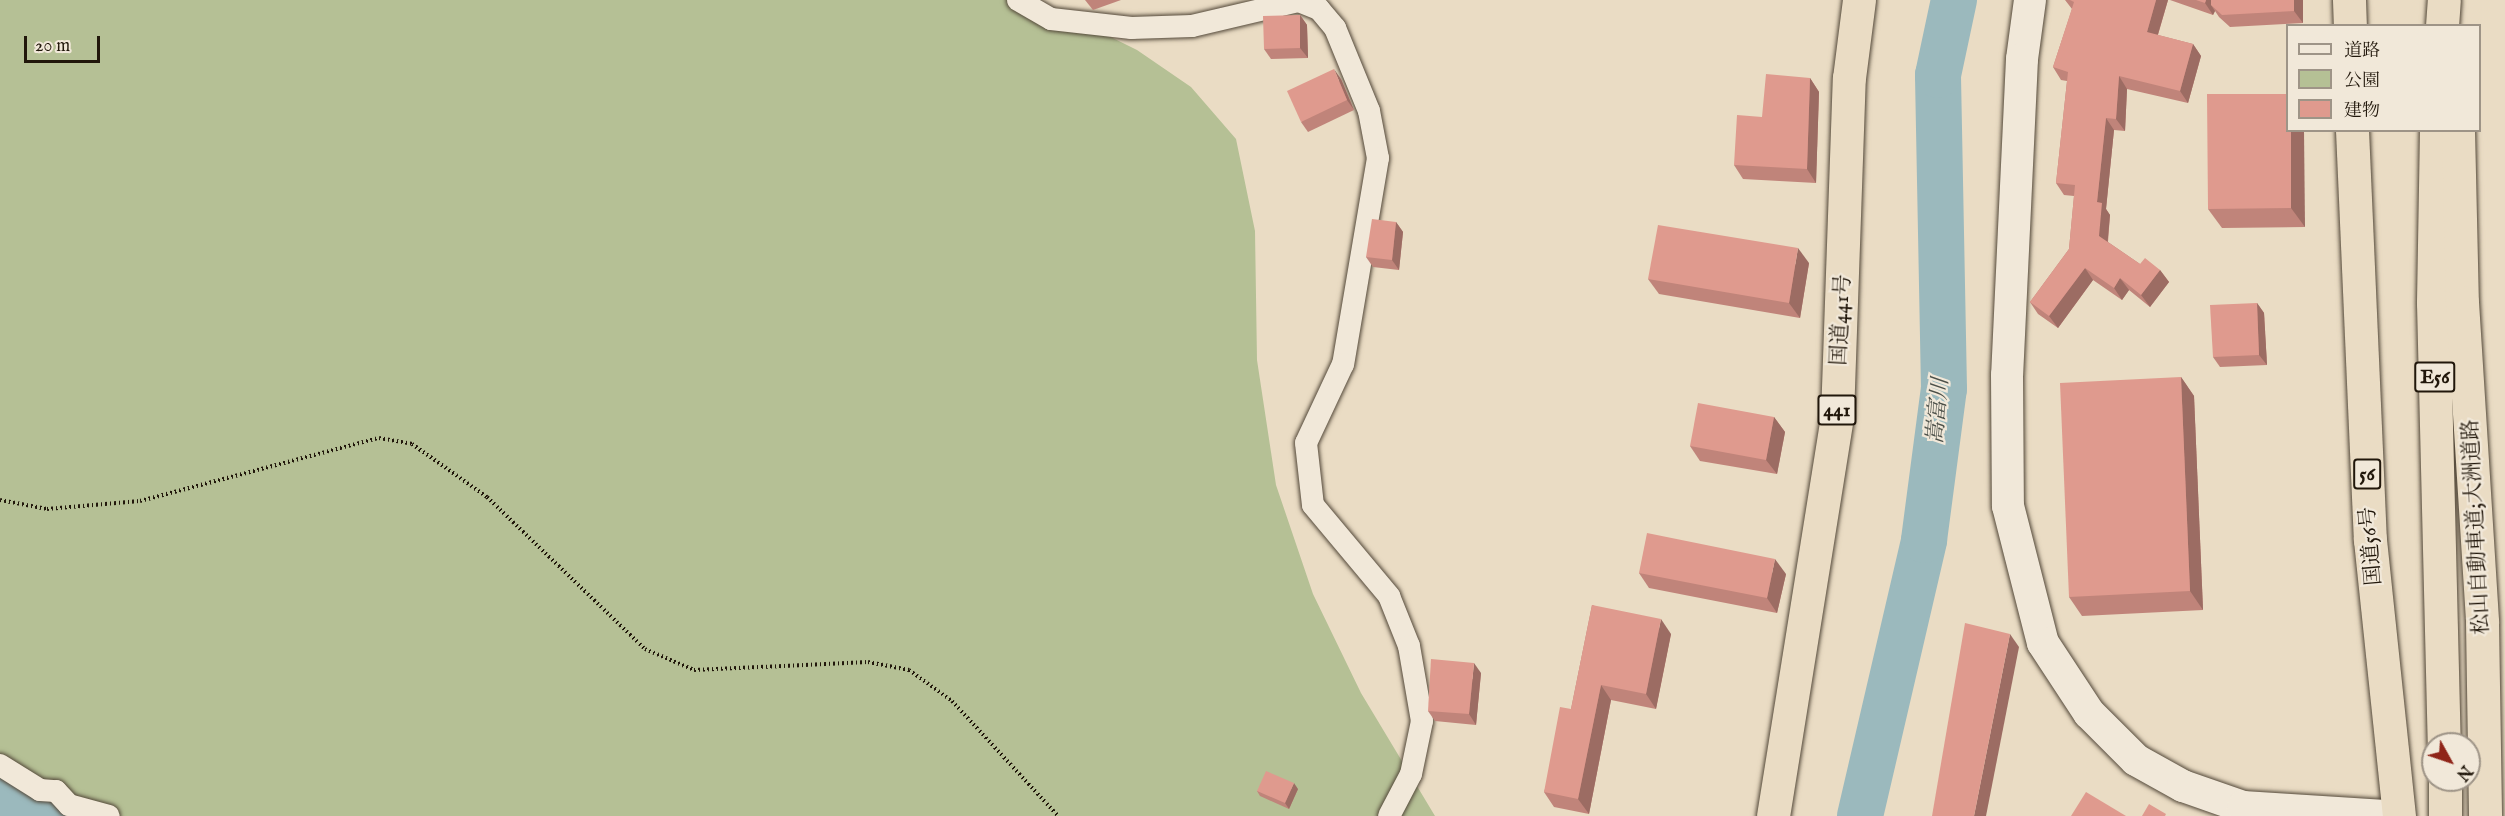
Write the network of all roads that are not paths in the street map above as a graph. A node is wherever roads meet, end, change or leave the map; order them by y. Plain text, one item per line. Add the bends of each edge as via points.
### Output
1 (1018, 0) edge
2 (1859, 0) edge
3 (2030, 0) edge
4 (2349, 0) edge
5 (2444, 0) edge
6 (2453, 0) edge
7 (2350, 24) edge
8 (2442, 24) edge
9 (2454, 24) edge
10 (2352, 132) edge
11 (2436, 132) edge
12 (2458, 132) edge
13 (2444, 732) edge
14 (0, 765) edge
15 (2445, 792) edge
16 (2242, 812) edge
17 (110, 816) edge
18 (1389, 816) edge
19 (1773, 816) edge
20 (2385, 816) edge
21 (2398, 816) edge
22 (2445, 816) edge
23 (2485, 816) edge

1 - 18 street via 1051,19 1131,28 1192,26 1299,1 1319,9 1335,28 1369,111 1378,158 1343,364 1306,443 1313,505 1389,596 1409,646 1422,721 1411,774
2 - 19 highway, 国道441号 / 441 via 1849,78 1837,416
3 - 16 street via 2022,59 2007,375 2008,506 2022,572 2043,643 2089,713 2136,760
4 - 7 highway
5 - 8 highway
6 - 9 highway
10 - 21 highway, 国道56号 / 56 via 2370,540
11 - 13 highway, 松山自動車道;大洲道路 / E56 via 2433,303
12 - 23 highway, 松山自動車道;大洲道路 / E56 via 2462,302 2482,622
14 - 17 street via 40,790 56,791 69,805
15 - 22 highway
16 - 20 street

